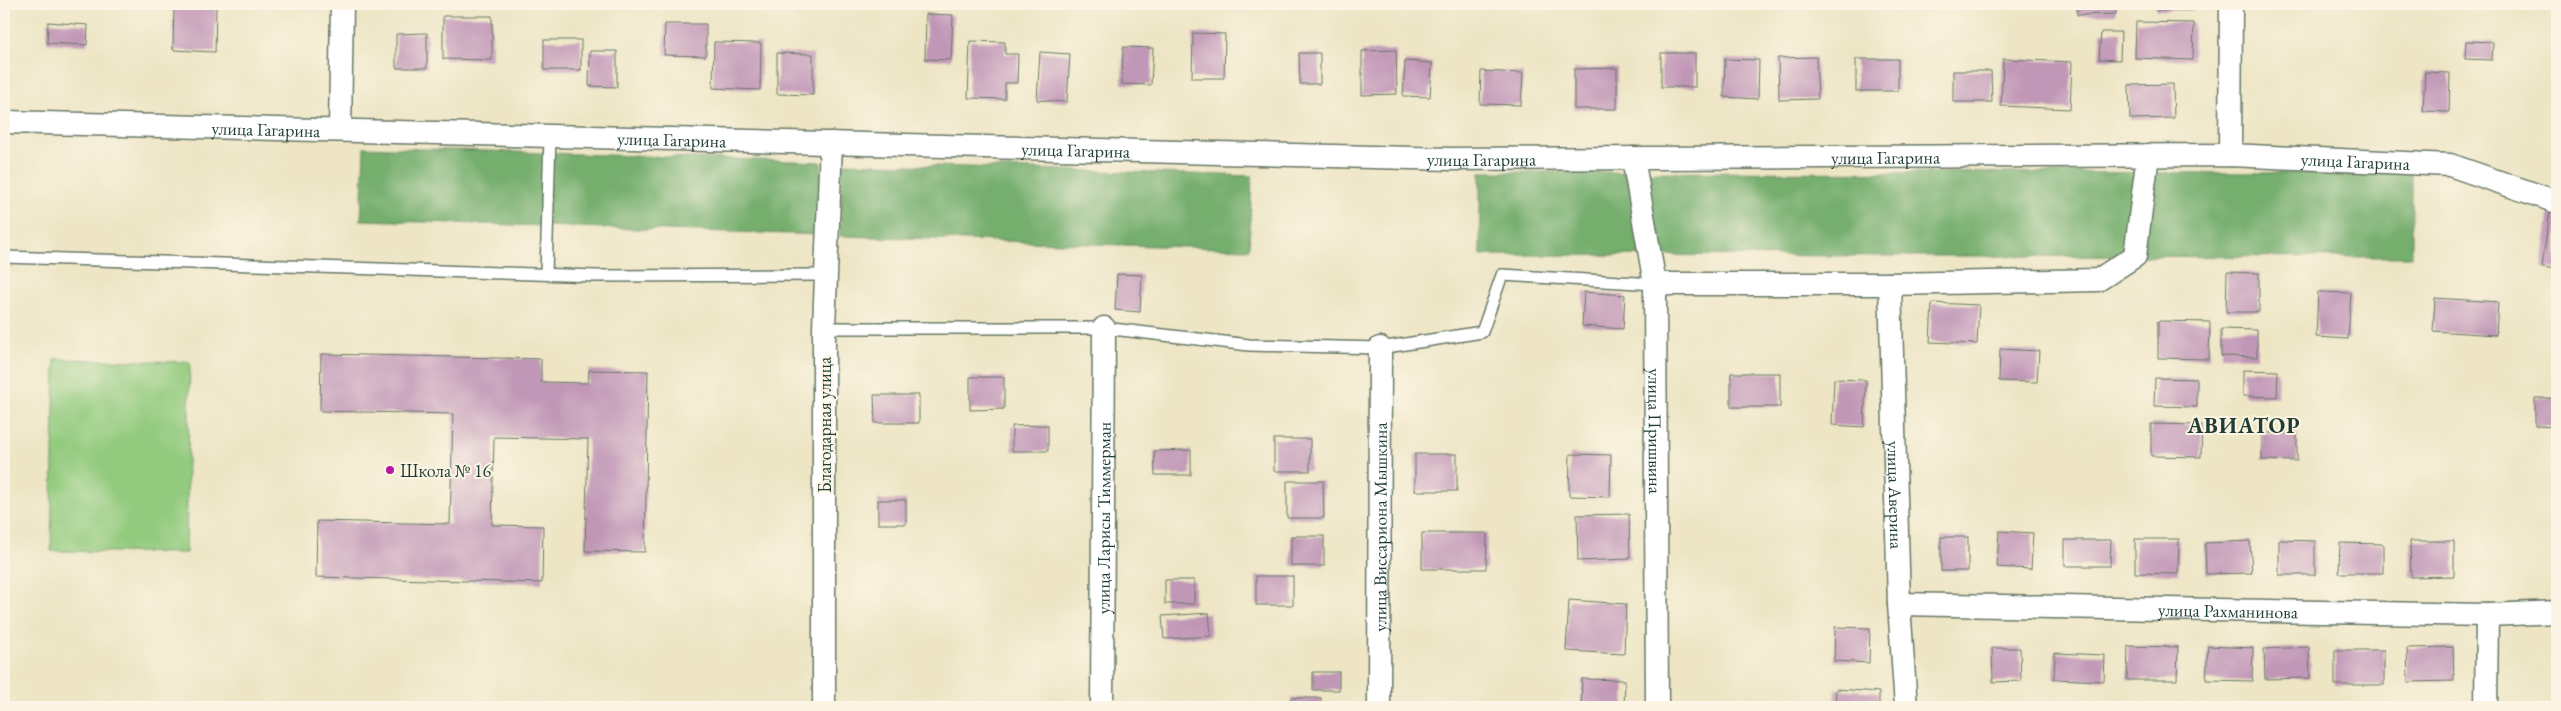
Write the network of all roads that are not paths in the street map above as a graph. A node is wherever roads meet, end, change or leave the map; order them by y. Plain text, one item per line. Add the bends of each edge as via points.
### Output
1 (342, 4) edge
2 (2231, 4) edge
3 (4, 122) edge
4 (340, 130) junction
5 (550, 136) junction
6 (831, 143) junction
7 (2148, 155) junction
8 (2230, 155) junction
9 (1633, 158) junction
10 (2557, 202) edge
11 (4, 257) edge
12 (546, 274) junction
13 (825, 275) junction
14 (1655, 284) junction
15 (1890, 284) junction
16 (824, 328) junction
17 (1104, 328) junction
18 (1380, 348) junction
19 (1899, 604) junction
20 (2557, 612) edge
21 (2487, 615) junction
22 (824, 707) edge
23 (1102, 707) edge
24 (1379, 707) edge
25 (1658, 707) edge
26 (1906, 707) edge
27 (2486, 707) edge

1 - 4 street
2 - 8 street
3 - 4 street, улица Гагарина
4 - 5 street, улица Гагарина
5 - 6 street, улица Гагарина
5 - 12 lane
6 - 9 street, улица Гагарина via 1451,159
6 - 13 street, Благодарная улица
7 - 8 street, улица Гагарина
7 - 9 street, улица Гагарина
7 - 15 street via 2135,256 2098,280
8 - 10 street, улица Гагарина via 2450,164
9 - 14 street, улица Пришвина
11 - 12 lane
12 - 13 lane
13 - 16 street, Благодарная улица
14 - 15 street
14 - 18 lane via 1502,275 1482,332
14 - 25 street, улица Пришвина
15 - 19 street, улица Аверина
16 - 17 lane
16 - 22 street, Благодарная улица
17 - 18 lane via 1249,345
17 - 23 street, улица Ларисы Тиммерман
18 - 24 street, улица Виссариона Мышкина
19 - 21 street, улица Рахманинова
19 - 26 street, улица Аверина
20 - 21 street, улица Рахманинова
21 - 27 street

